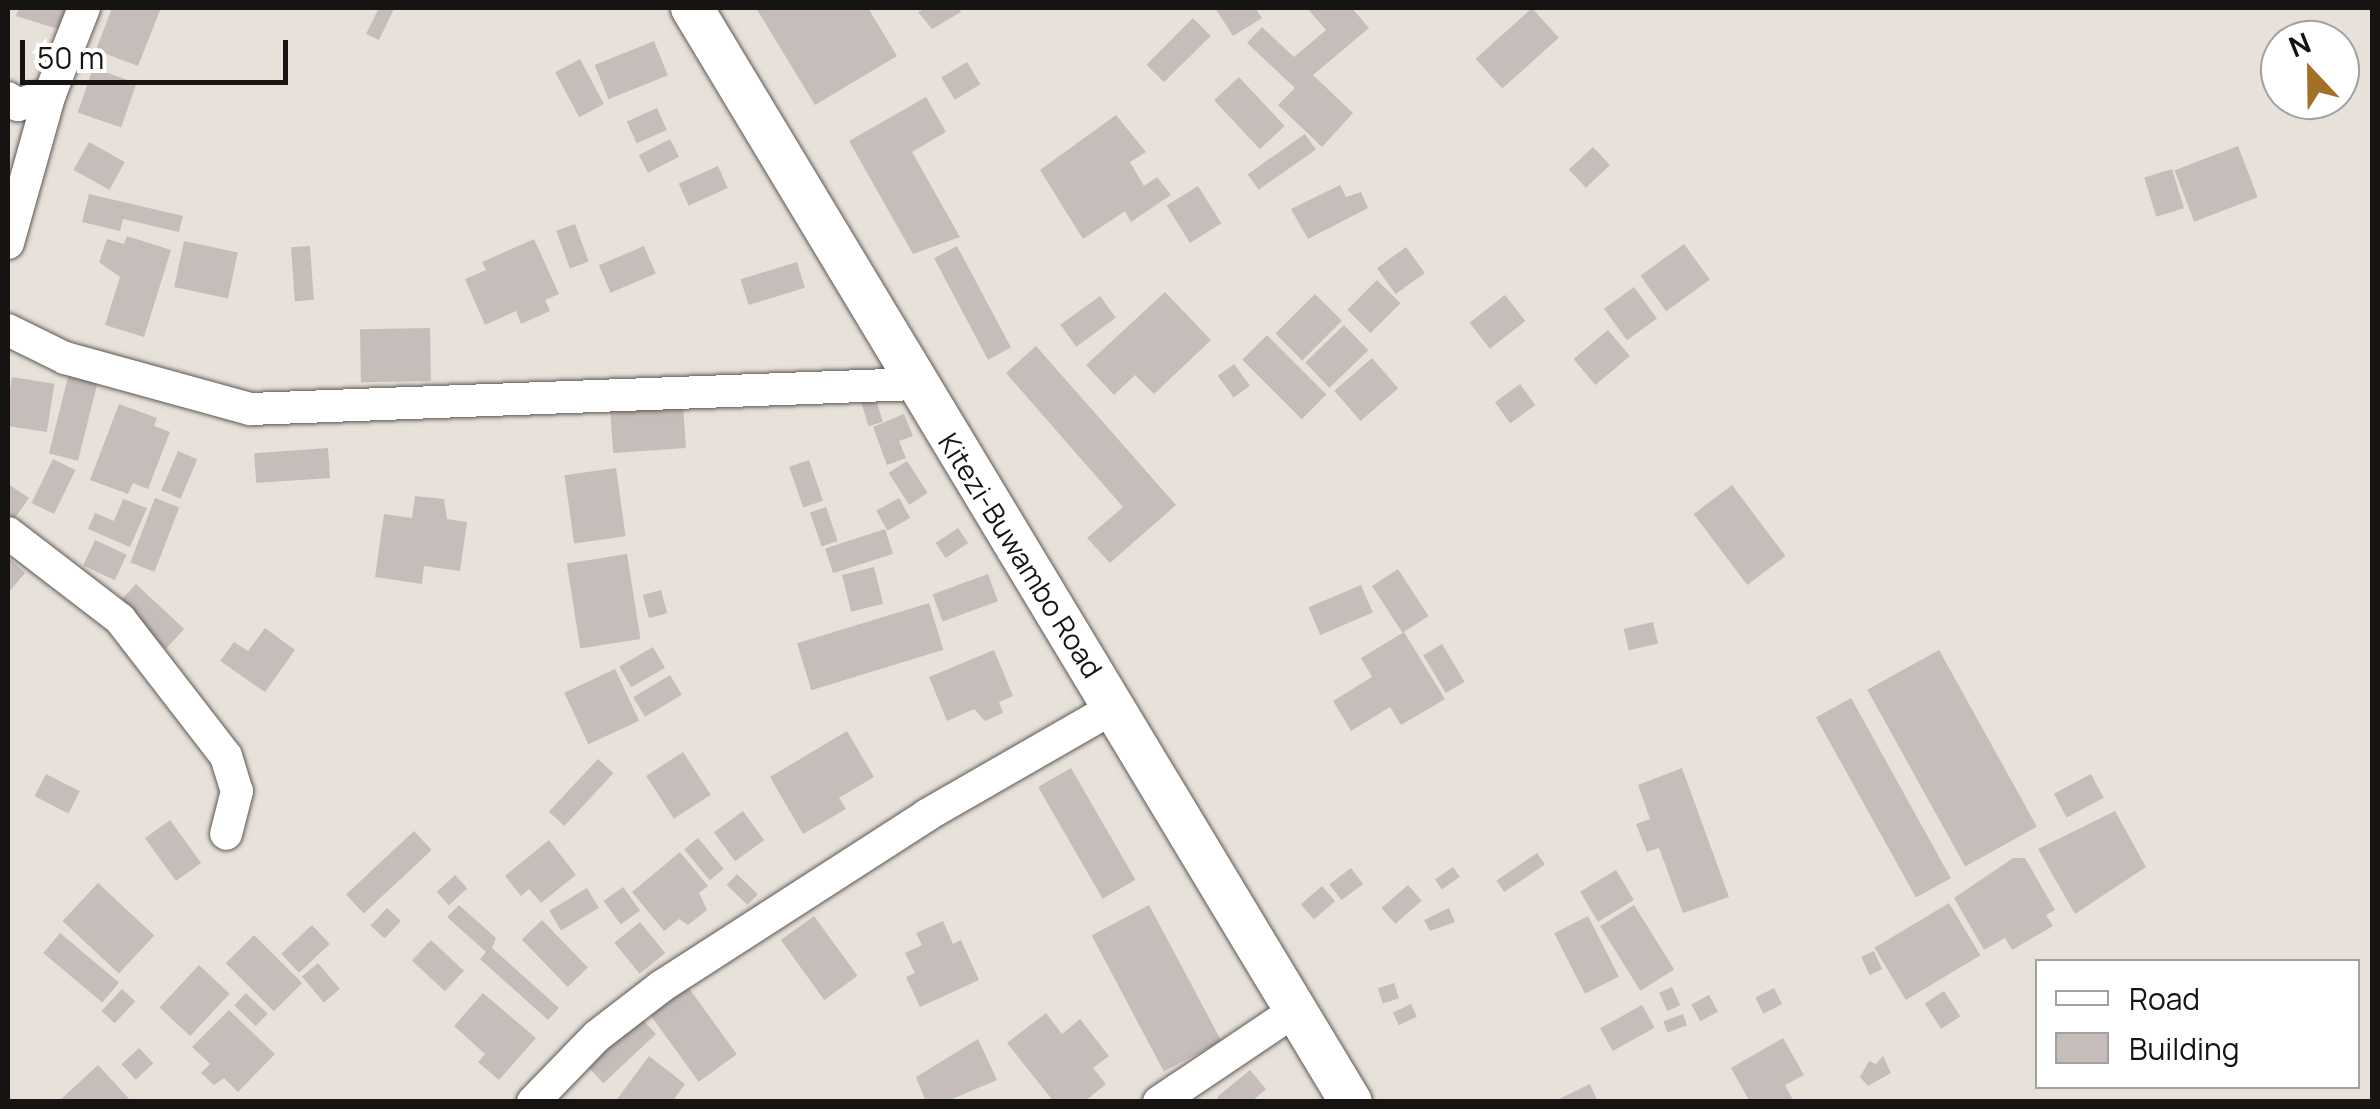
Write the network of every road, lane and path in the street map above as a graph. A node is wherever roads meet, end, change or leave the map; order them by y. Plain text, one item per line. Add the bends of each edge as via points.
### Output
1 (84, 8) edge
2 (692, 8) edge
3 (50, 94) junction
4 (8, 98) edge
5 (8, 243) edge
6 (8, 330) edge
7 (916, 384) junction
8 (8, 533) edge
9 (1116, 707) junction
10 (226, 834) dead end
11 (1296, 1010) junction
12 (534, 1102) edge
13 (1159, 1102) edge
14 (1351, 1102) edge

1 - 3 street
2 - 7 street, Kitezi-Buwambo Road
3 - 4 street via 18,104
3 - 5 street
6 - 7 street via 66,358 250,410
7 - 9 street, Kitezi-Buwambo Road
8 - 10 street via 120,619 226,756 237,791
9 - 11 street, Kitezi-Buwambo Road
9 - 12 street via 928,814 718,948 597,1036
11 - 13 street
11 - 14 street, Kitezi-Buwambo Road

